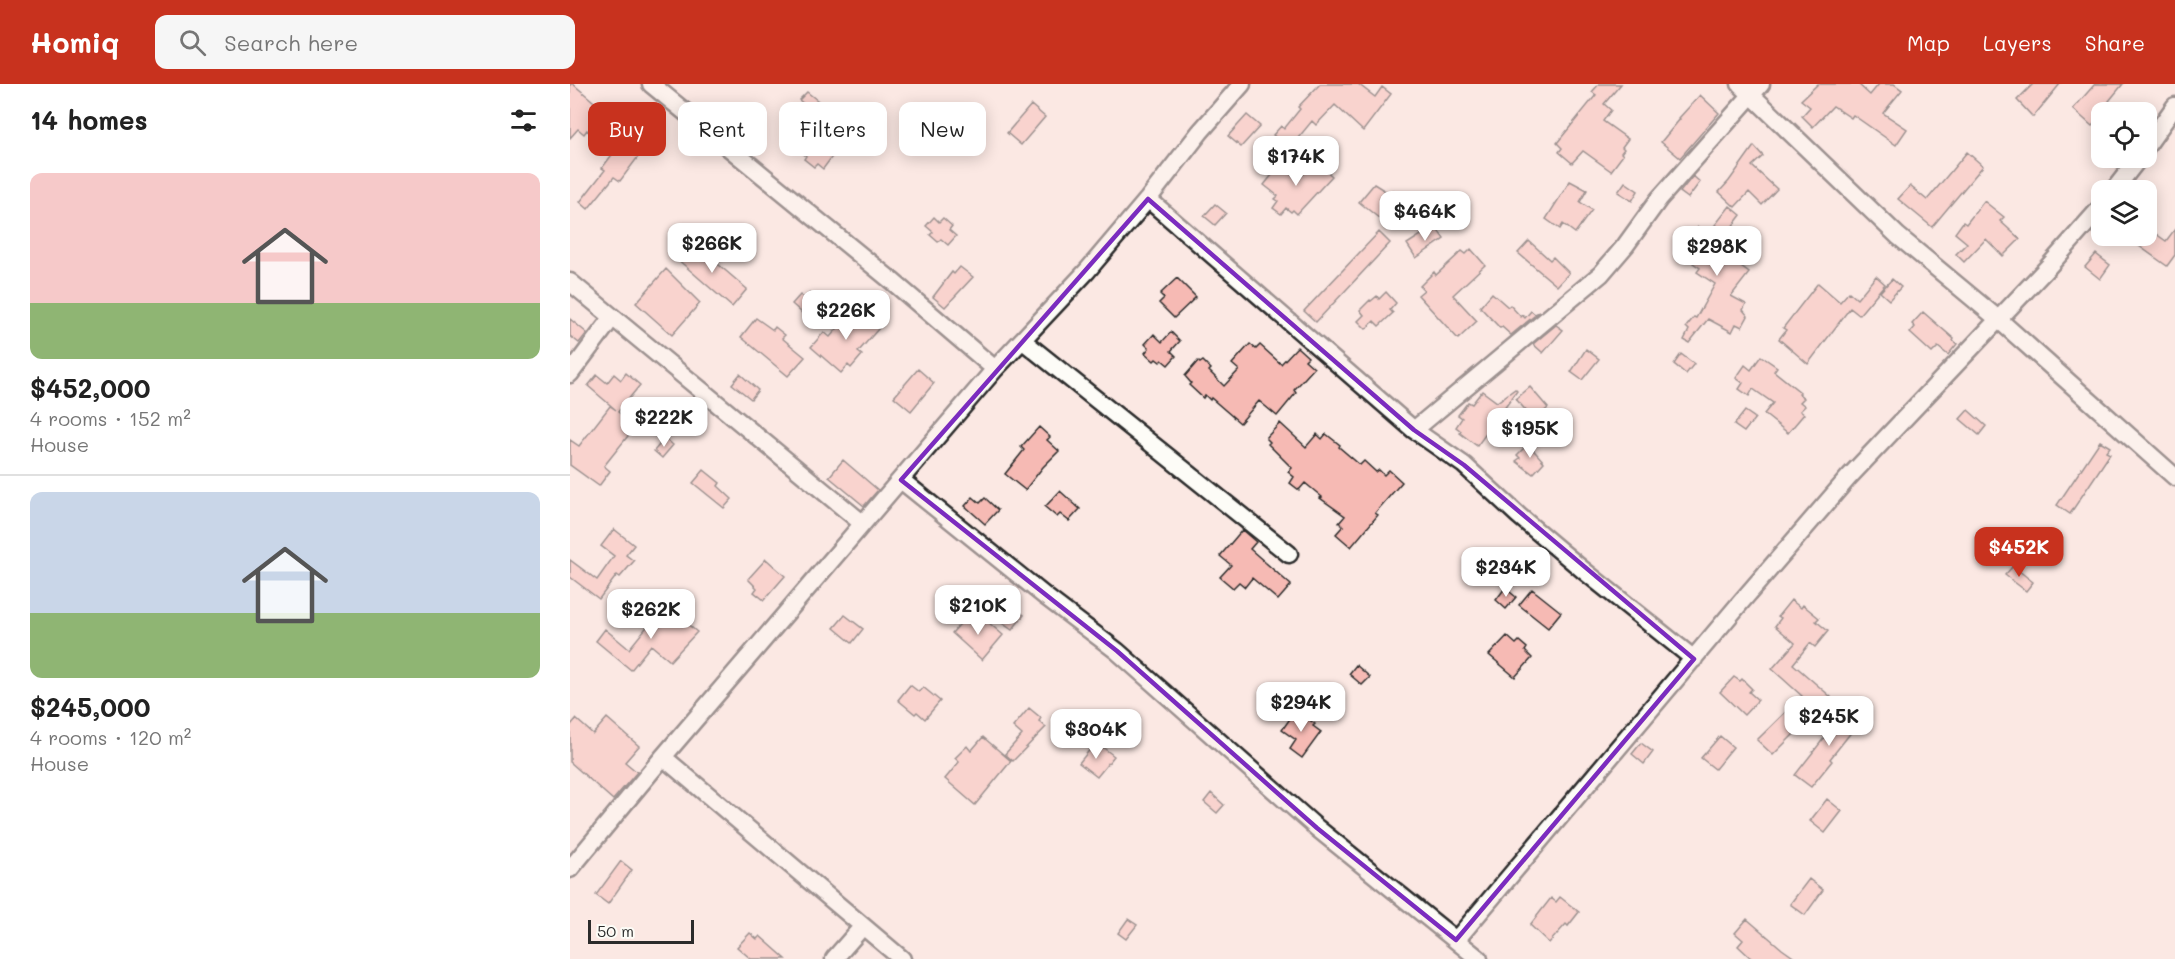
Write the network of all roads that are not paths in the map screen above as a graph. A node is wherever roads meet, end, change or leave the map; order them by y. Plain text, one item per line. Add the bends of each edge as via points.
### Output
1 (651, 84) edge
2 (1242, 84) edge
3 (1751, 88) edge
4 (2175, 106) edge
5 (2157, 131) edge
6 (2131, 168) edge
7 (2122, 180) edge
8 (1148, 199) junction
9 (2091, 218) edge
10 (570, 282) edge
11 (612, 318) junction
12 (1998, 319) junction
13 (1022, 340) junction
14 (995, 369) junction
15 (570, 374) edge
16 (1414, 430) junction
17 (2175, 477) edge
18 (901, 480) junction
19 (862, 523) junction
20 (1289, 554) dead end
21 (1694, 659) junction
22 (663, 757) junction
23 (572, 863) edge
24 (863, 926) junction
25 (1456, 940) junction
26 (834, 959) edge
27 (902, 959) edge
28 (1479, 959) edge

1 - 14 street
2 - 8 street
3 - 12 street via 1898,236
3 - 16 street via 1601,274
4 - 5 street
6 - 7 street
8 - 13 street
8 - 16 street
9 - 12 street
10 - 11 street
11 - 15 street
11 - 19 street
12 - 17 street
12 - 21 street via 1848,478
13 - 14 street
13 - 20 street
14 - 18 street
16 - 21 street via 1464,465 1564,554
18 - 19 street
18 - 25 street via 1117,651 1317,828
19 - 22 street
21 - 25 street
22 - 23 street
22 - 24 street
24 - 26 street
24 - 27 street
25 - 28 street

